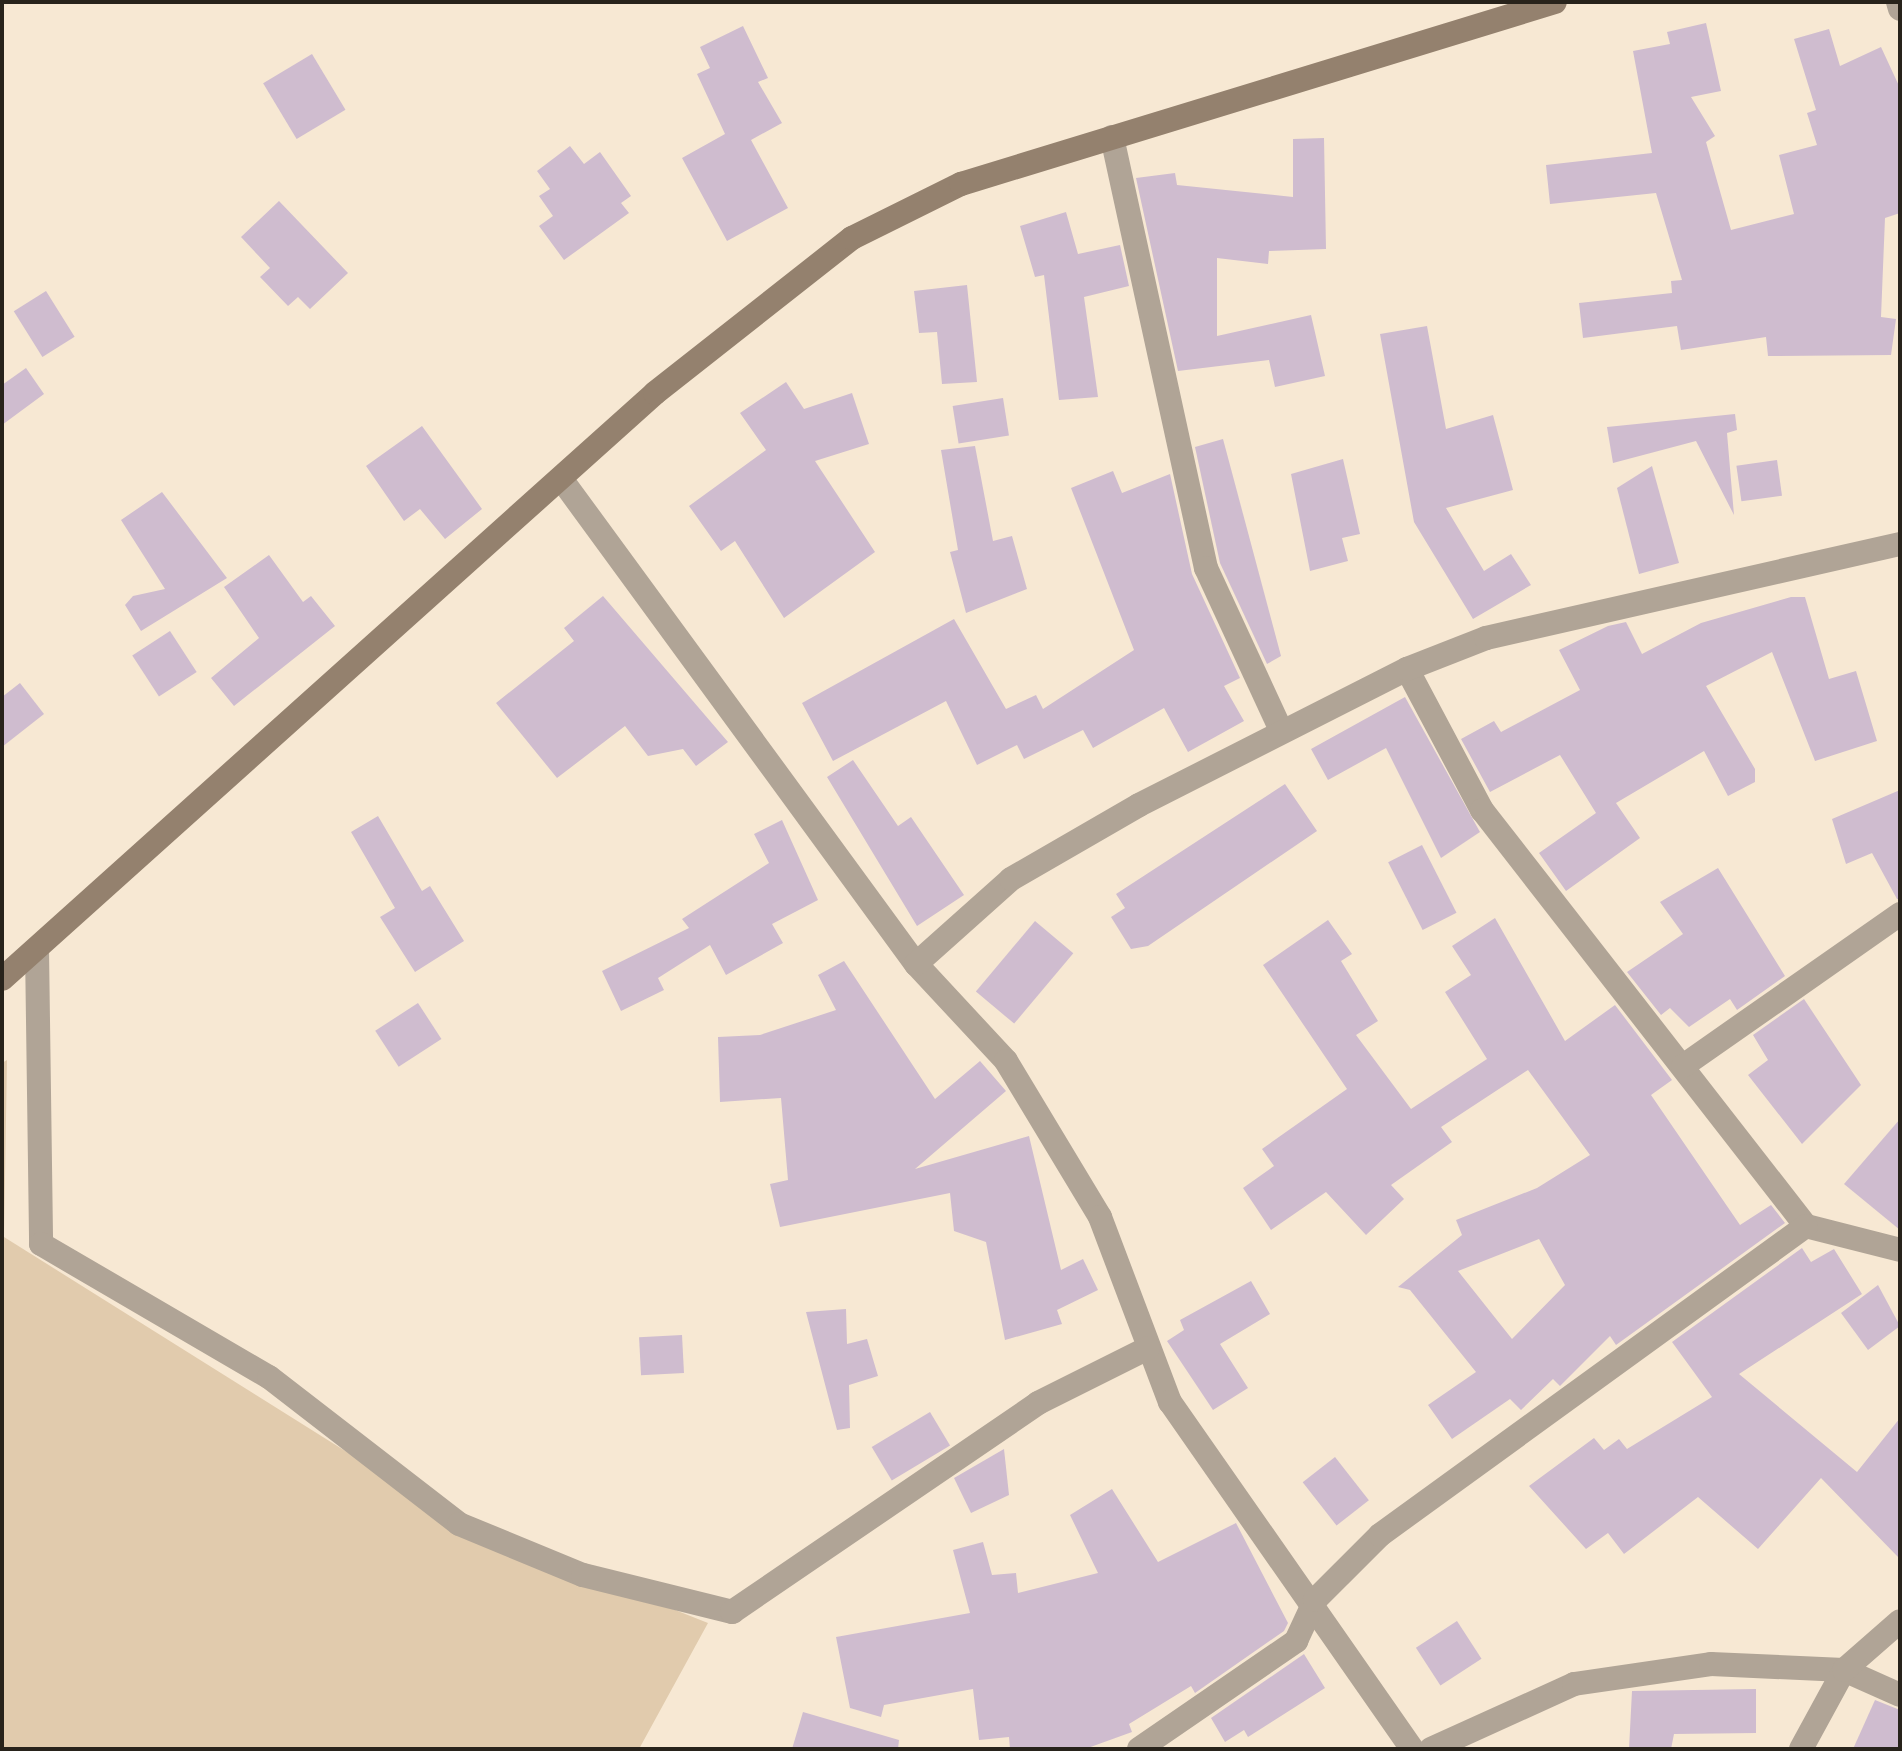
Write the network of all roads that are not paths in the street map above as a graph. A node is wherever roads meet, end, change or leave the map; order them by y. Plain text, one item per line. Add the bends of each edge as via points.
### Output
1 (1555, 2) edge
2 (1898, 2) edge
3 (1900, 9) edge
4 (1112, 137) junction
5 (562, 480) junction
6 (1900, 544) edge
7 (1407, 669) junction
8 (1281, 730) junction
9 (1900, 914) edge
10 (37, 949) junction
11 (916, 964) junction
12 (2, 979) edge
13 (1683, 1066) junction
14 (1806, 1226) junction
15 (1900, 1250) edge
16 (1148, 1348) junction
17 (1315, 1600) junction
18 (1900, 1621) edge
19 (1844, 1670) junction
20 (1900, 1695) edge
21 (1139, 1749) edge
22 (1412, 1749) edge
23 (1431, 1749) edge
24 (1801, 1749) edge

1 - 4 street
2 - 3 street
4 - 5 street via 961,184 852,238 655,393
4 - 8 street via 1206,568
5 - 10 street
5 - 11 street
6 - 7 street via 1486,638
7 - 8 street
7 - 13 street via 1482,810
8 - 11 street via 1011,879
9 - 13 street
10 - 12 street
10 - 16 street via 41,1244 269,1377 459,1524 583,1575 732,1612 1038,1403
11 - 16 street via 1006,1061 1100,1217
13 - 14 street
14 - 15 street
14 - 17 street via 1380,1535
16 - 17 street via 1170,1402 1273,1556
17 - 21 street via 1296,1641
17 - 22 street
18 - 19 street
19 - 20 street
19 - 23 street via 1711,1664 1574,1684
19 - 24 street

